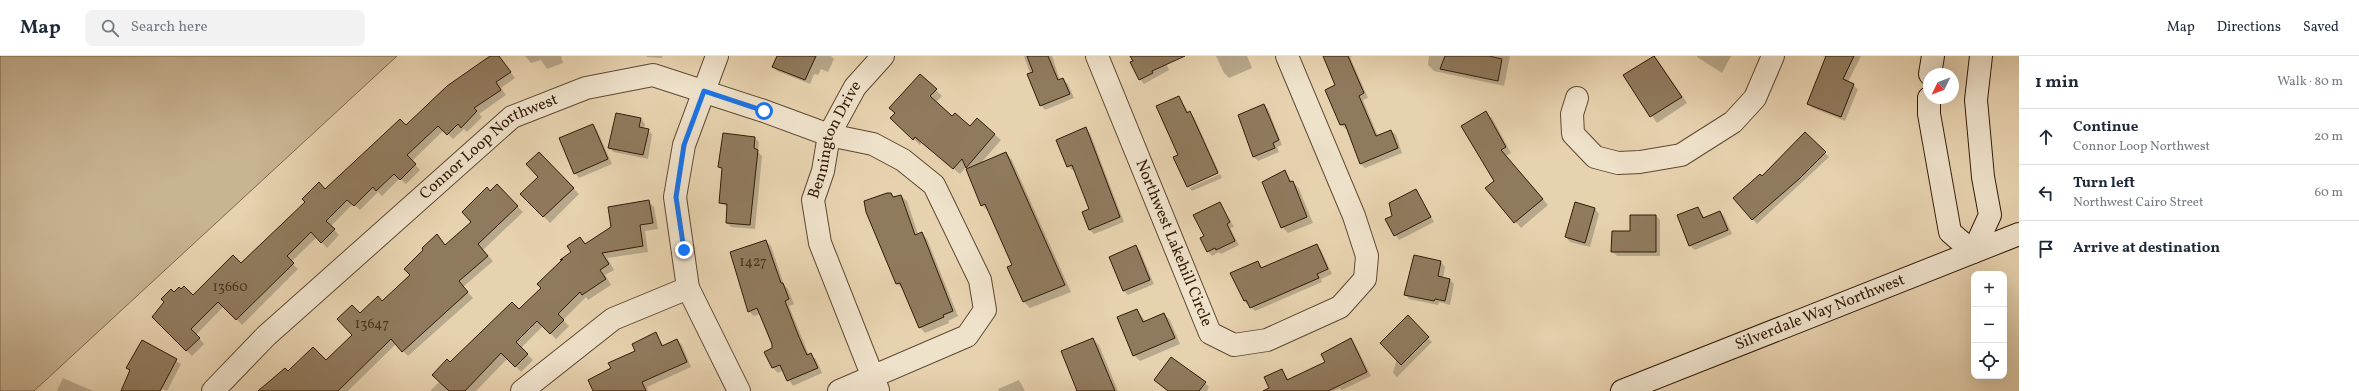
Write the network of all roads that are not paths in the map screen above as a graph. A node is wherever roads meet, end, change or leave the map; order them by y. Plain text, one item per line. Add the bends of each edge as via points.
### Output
1 (717, 56) edge
2 (883, 56) edge
3 (1097, 56) edge
4 (1287, 56) edge
5 (1773, 56) edge
6 (1933, 56) edge
7 (1980, 56) edge
8 (1931, 68) edge
9 (704, 91) junction
10 (1577, 98) dead end
11 (1929, 104) edge
12 (829, 135) junction
13 (2019, 234) edge
14 (1973, 252) junction
15 (688, 288) junction
16 (875, 384) edge
17 (213, 391) edge
18 (522, 391) edge
19 (739, 391) edge
20 (839, 391) edge
21 (1622, 391) edge

1 - 9 street
2 - 12 street, Bennington Drive via 855,86
3 - 4 street, Northwest Lakehill Circle via 1210,333 1234,345 1267,340 1340,307 1365,279 1367,256 1354,216
5 - 10 street via 1754,98 1733,122 1681,155 1618,163 1595,157 1573,134 1572,114
6 - 8 street
7 - 14 street via 1976,100 1982,177 1990,215
9 - 12 street, Connor Loop Northwest
9 - 15 street via 684,145 676,197
9 - 17 street, Connor Loop Northwest via 653,75 586,88 512,117 266,336
11 - 14 street via 1950,232
12 - 16 street, Bennington Drive via 813,200 820,243
12 - 16 street, Connor Loop Northwest via 873,144 903,160 934,185 980,280 986,310 966,336
13 - 14 street, Silverdale Way Northwest
14 - 21 street, Silverdale Way Northwest
15 - 18 street via 614,319
15 - 19 street
16 - 20 street, Connor Loop Northwest

